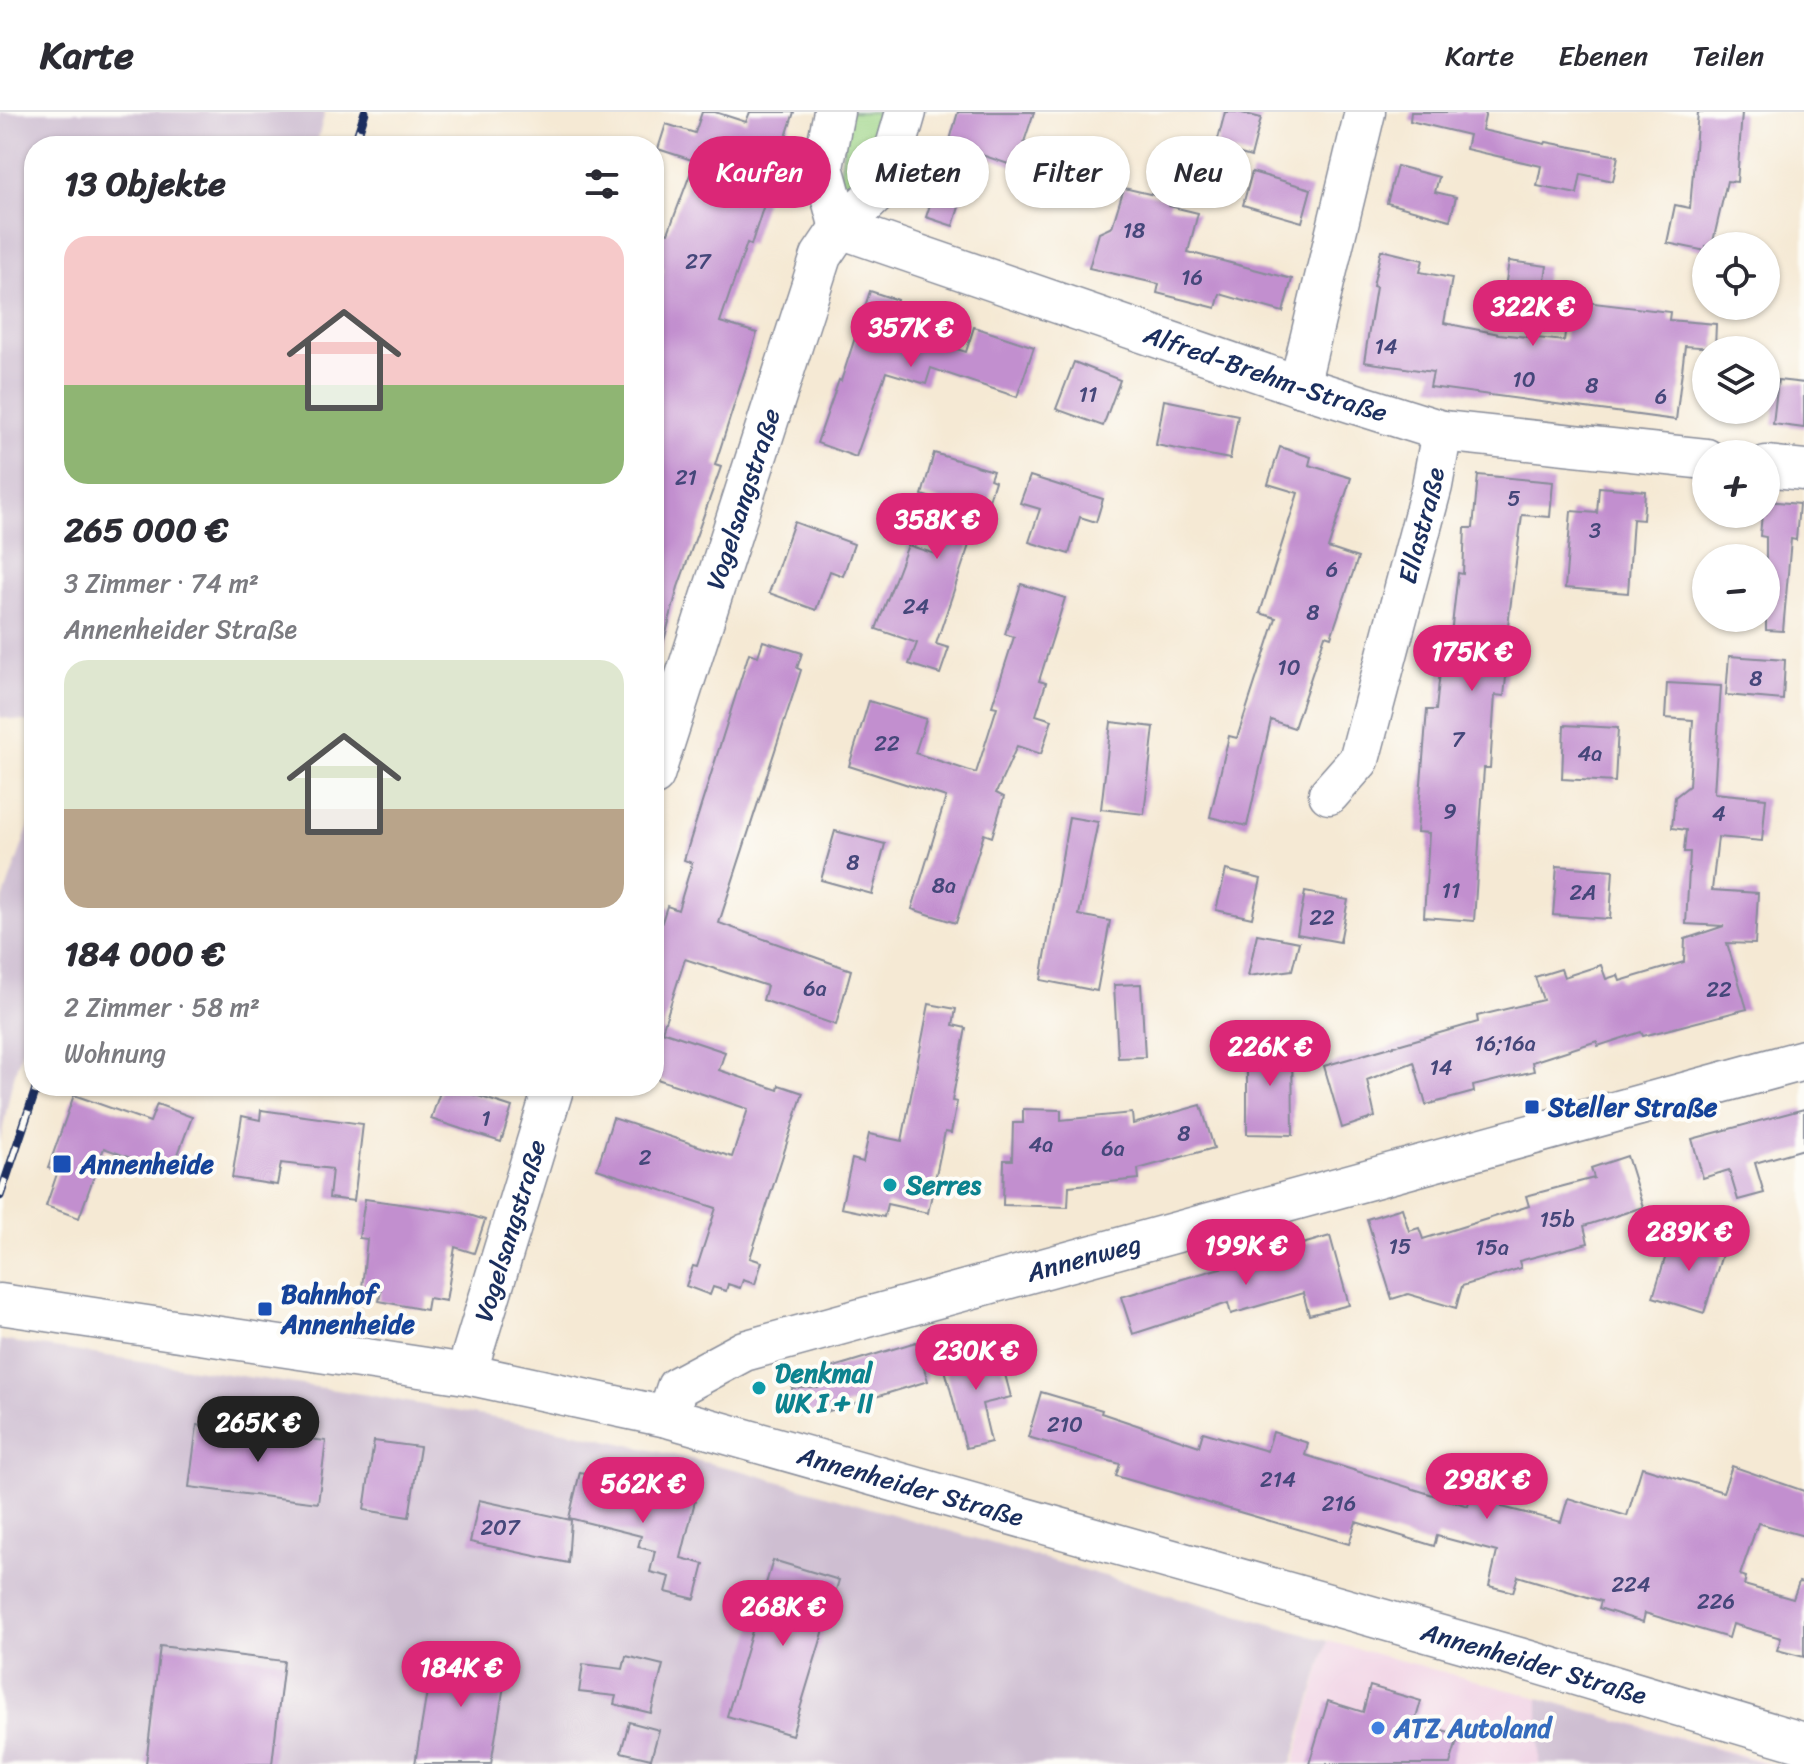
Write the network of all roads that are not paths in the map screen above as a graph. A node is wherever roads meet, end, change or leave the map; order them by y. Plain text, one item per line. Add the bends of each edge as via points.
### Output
1 (834, 112) edge
2 (906, 112) edge
3 (1365, 112) edge
4 (840, 228) junction
5 (1299, 386) junction
6 (1442, 431) junction
7 (1692, 458) edge
8 (1780, 467) edge
9 (1804, 470) edge
10 (664, 744) edge
11 (1329, 794) dead end
12 (1804, 1060) edge
13 (551, 1096) edge
14 (0, 1304) edge
15 (466, 1374) junction
16 (667, 1417) junction
17 (1804, 1743) edge

1 - 4 street via 823,167
2 - 4 street, Vogelsangstraße via 885,185
3 - 5 street
4 - 5 street, Alfred-Brehm-Straße
4 - 10 street, Vogelsangstraße via 821,256
5 - 6 street, Alfred-Brehm-Straße
6 - 7 street, Alfred-Brehm-Straße
6 - 11 street, Ellastraße via 1359,760
8 - 9 street
12 - 16 street, Annenweg via 744,1351 677,1387
13 - 15 street, Vogelsangstraße
14 - 15 street, Annenheider Straße
15 - 16 street, Annenheider Straße
16 - 17 street, Annenheider Straße

